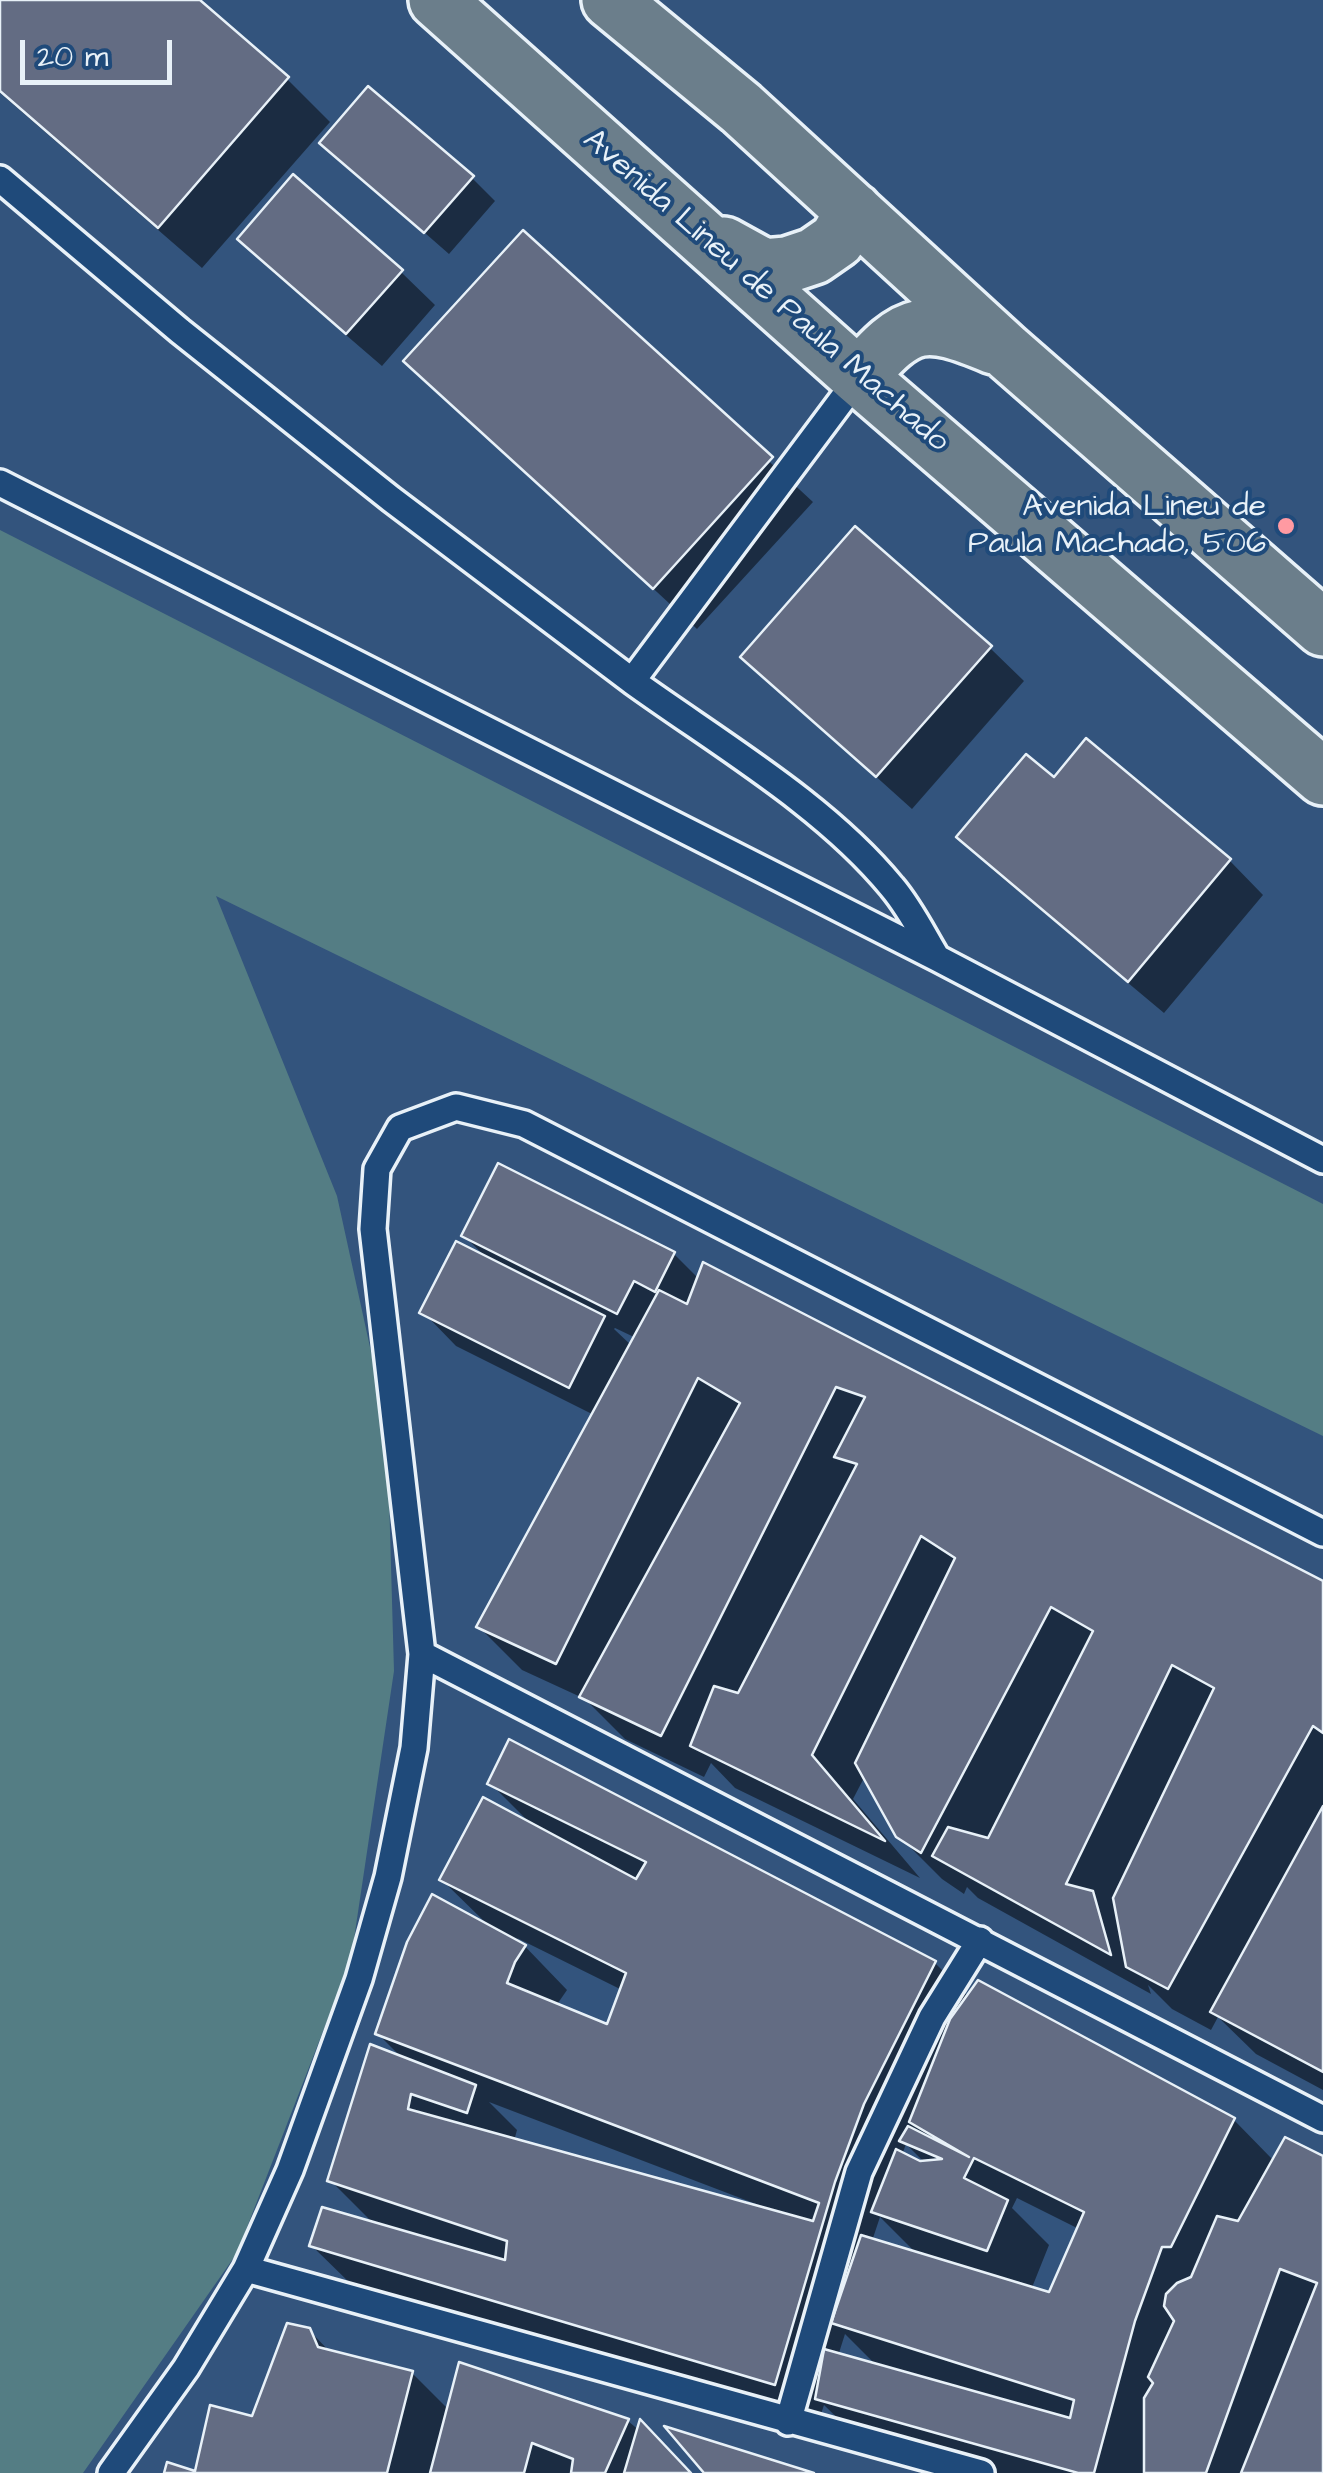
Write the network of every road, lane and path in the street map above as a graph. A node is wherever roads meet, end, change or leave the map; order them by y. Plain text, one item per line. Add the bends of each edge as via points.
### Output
1 (437, 0) edge
2 (610, 0) edge
3 (0, 179) edge
4 (656, 197) junction
5 (854, 211) junction
6 (1006, 351) junction
7 (859, 376) junction
8 (0, 483) edge
9 (1323, 628) edge
10 (632, 681) junction
11 (1323, 777) edge
12 (937, 958) junction
13 (1323, 1160) edge
14 (1323, 1533) edge
15 (422, 1654) junction
16 (980, 1940) junction
17 (1323, 2119) edge
18 (246, 2269) junction
19 (788, 2422) junction
20 (111, 2473) edge
21 (981, 2473) edge

1 - 4 highway, Avenida Lineu de Paula Machado
2 - 5 highway
3 - 10 lane via 194,343
4 - 5 highway via 764,267 814,256 836,240
4 - 7 highway, Avenida Lineu de Paula Machado
5 - 6 highway
6 - 7 highway via 951,328 923,326 893,340
6 - 9 highway
7 - 10 lane
7 - 11 highway, Avenida Lineu de Paula Machado
8 - 12 lane
10 - 12 lane via 850,842 894,888
12 - 13 lane
14 - 15 lane via 524,1124 456,1107 400,1128 377,1169 373,1229
15 - 16 lane
15 - 18 lane via 414,1748 379,1911 290,2170
16 - 17 lane
16 - 19 lane via 932,2017 859,2172
18 - 19 lane
18 - 20 lane
19 - 21 lane

